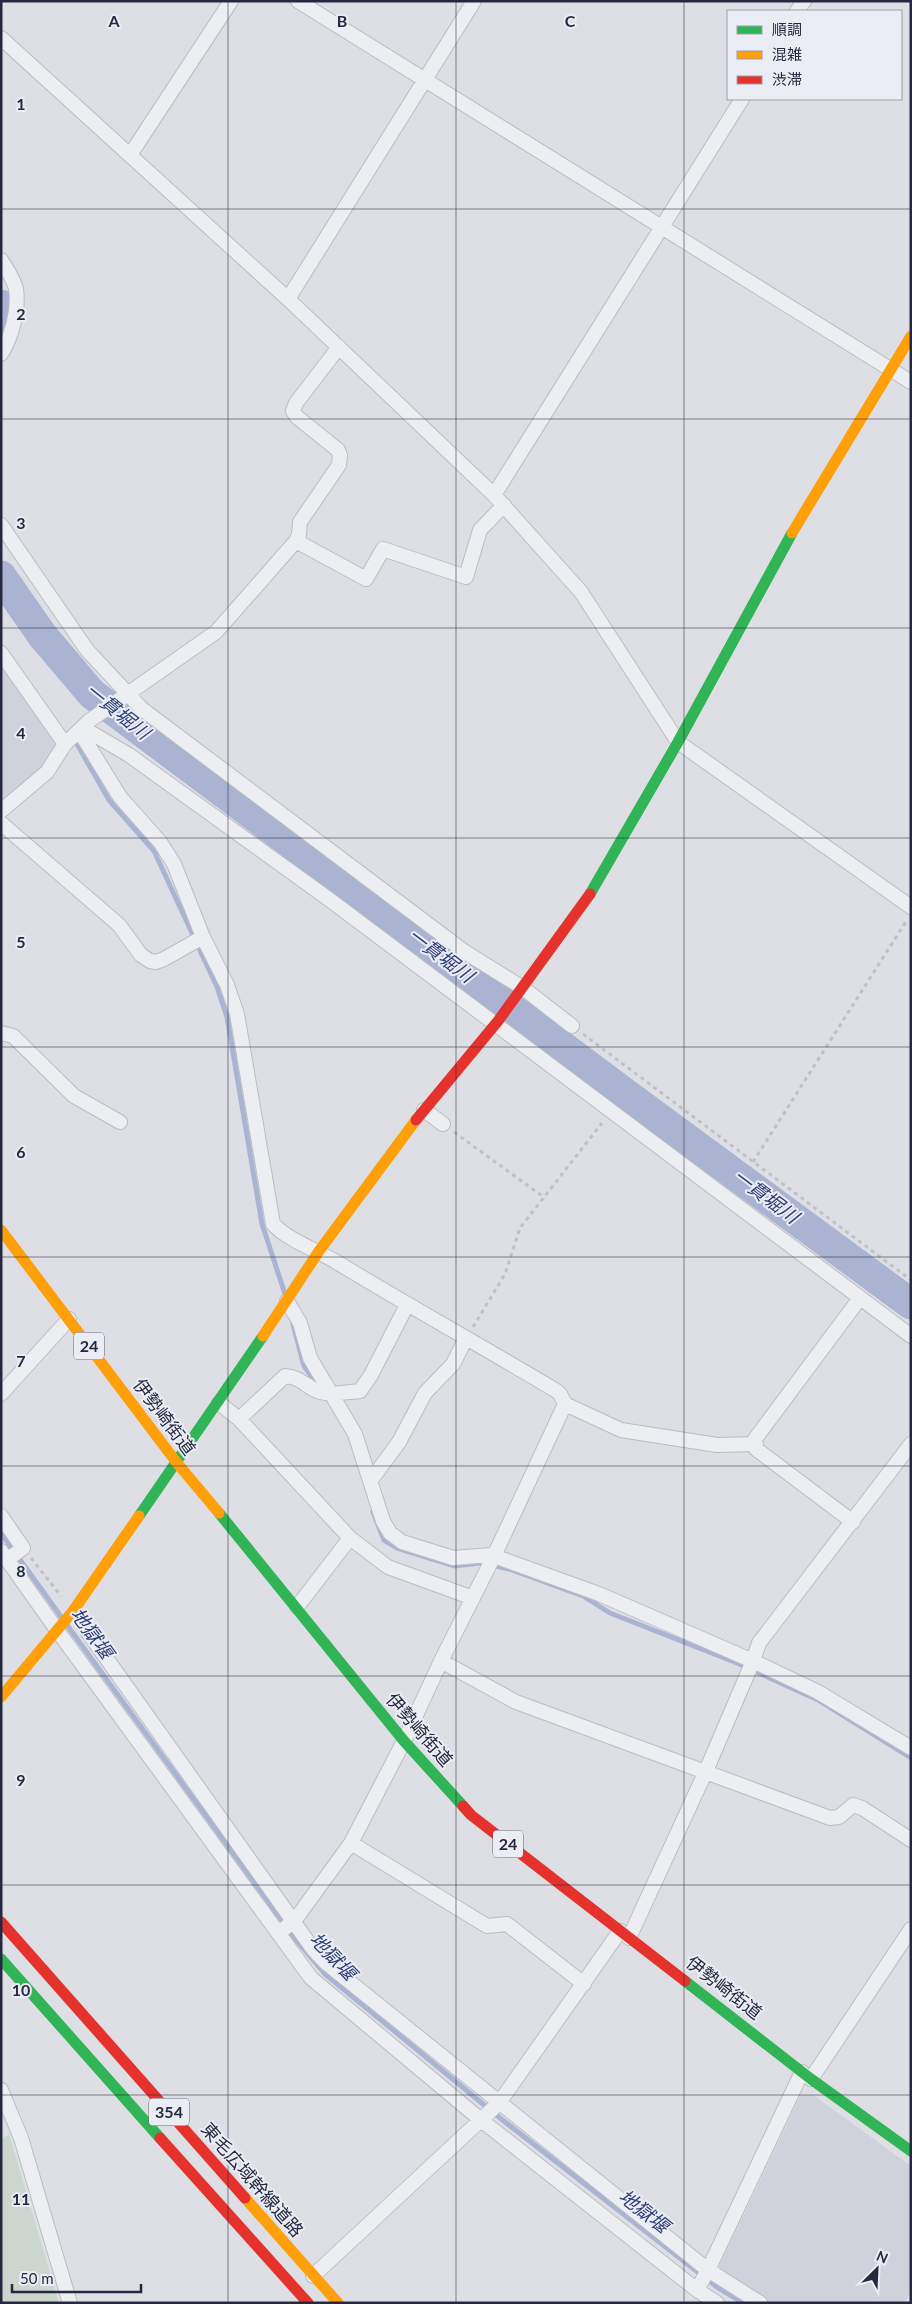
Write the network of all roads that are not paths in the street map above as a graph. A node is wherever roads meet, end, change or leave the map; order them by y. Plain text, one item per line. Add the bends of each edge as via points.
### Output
1 (231, 1) edge
2 (298, 1) edge
3 (474, 1) edge
4 (1, 38) edge
5 (424, 81) junction
6 (741, 100) edge
7 (130, 155) junction
8 (661, 228) junction
9 (1, 260) edge
10 (288, 299) junction
11 (911, 336) edge
12 (339, 347) junction
13 (1, 354) edge
14 (890, 369) junction
15 (911, 382) edge
16 (494, 495) junction
17 (504, 506) junction
18 (1, 525) edge
19 (296, 541) junction
20 (1, 653) edge
21 (124, 697) junction
22 (84, 727) junction
23 (678, 742) junction
24 (65, 744) junction
25 (1, 811) edge
26 (1, 823) edge
27 (911, 907) edge
28 (204, 937) junction
29 (522, 989) junction
30 (496, 1023) junction
31 (572, 1026) road end
32 (1, 1033) edge
33 (424, 1110) junction
34 (120, 1122) dead end
35 (444, 1124) road end
36 (1, 1230) edge
37 (319, 1252) junction
38 (860, 1298) junction
39 (287, 1301) junction
40 (407, 1305) junction
41 (69, 1319) junction
42 (911, 1336) edge
43 (466, 1338) junction
44 (1, 1394) edge
45 (332, 1394) junction
46 (219, 1403) junction
47 (565, 1404) junction
48 (239, 1418) junction
49 (756, 1444) junction
50 (911, 1444) edge
51 (176, 1463) junction
52 (371, 1480) junction
53 (1, 1516) edge
54 (853, 1522) junction
55 (350, 1538) junction
56 (4, 1555) edge
57 (494, 1556) junction
58 (473, 1598) junction
59 (297, 1607) junction
60 (57, 1630) junction
61 (87, 1631) dead end
62 (441, 1661) junction
63 (753, 1661) junction
64 (1, 1698) edge
65 (404, 1741) junction
66 (911, 1748) edge
67 (706, 1771) junction
68 (911, 1840) edge
69 (351, 1843) junction
70 (295, 1920) junction
71 (1, 1922) edge
72 (911, 1929) edge
73 (279, 1933) junction
74 (625, 1935) junction
75 (1, 1959) edge
76 (584, 1984) junction
77 (807, 2076) junction
78 (1, 2090) edge
79 (500, 2103) junction
80 (481, 2120) junction
81 (911, 2151) edge
82 (708, 2270) junction
83 (313, 2276) junction
84 (697, 2290) junction
85 (70, 2303) edge
86 (308, 2303) edge
87 (338, 2303) edge
88 (717, 2303) edge
89 (760, 2303) edge

1 - 7 street
2 - 5 street
3 - 5 street
4 - 7 street
5 - 8 street
5 - 10 street
6 - 8 street
7 - 10 street
8 - 14 street
8 - 16 street
9 - 13 street via 16,288 10,342
10 - 12 street
11 - 14 main road
12 - 16 street
12 - 19 street via 293,411 340,455 339,465 300,522
14 - 15 street
14 - 23 main road via 782,549
16 - 17 street
17 - 19 street via 480,530 466,577 383,549 366,579
17 - 23 street via 581,592
18 - 21 street via 87,650
19 - 21 street via 216,632
20 - 24 street
21 - 22 street
21 - 29 street via 465,952
22 - 24 street
22 - 28 street via 120,797 160,842 174,864
22 - 30 street via 129,755
23 - 27 street
23 - 29 main road via 588,897
24 - 25 street via 47,772
26 - 28 street via 119,925 141,955 150,961 164,959
28 - 37 street via 237,1014 273,1224 280,1232
29 - 30 main road
29 - 31 street
30 - 33 main road
30 - 38 street
32 - 34 street via 13,1036 74,1096
33 - 35 street
33 - 37 main road
36 - 41 main road, 伊勢崎街道 / 24
37 - 39 main road
37 - 40 street
38 - 42 street
38 - 49 street via 755,1439
39 - 45 street via 300,1324 310,1358
39 - 46 main road
40 - 43 street
40 - 45 street via 360,1391
41 - 44 street
41 - 51 main road, 伊勢崎街道 / 24
43 - 47 street via 555,1390
43 - 52 street via 453,1364 425,1393 399,1442
45 - 48 street via 314,1390 296,1377 285,1376
45 - 52 street via 355,1434
46 - 48 street
46 - 51 main road
47 - 49 street via 621,1430 717,1445
47 - 57 street
48 - 55 street
49 - 54 street via 756,1449
50 - 54 street
51 - 59 main road, 伊勢崎街道 / 24
51 - 60 main road
52 - 57 street via 382,1521 402,1542 453,1558
53 - 56 street via 23,1548
54 - 63 street via 759,1643
55 - 58 street via 388,1566
55 - 59 street
56 - 60 street
57 - 58 street
57 - 63 street via 599,1594
58 - 62 street
59 - 65 main road, 伊勢崎街道 / 24
60 - 64 main road
60 - 73 street
61 - 70 street
62 - 65 street
62 - 67 street via 516,1702
63 - 66 street via 818,1692
63 - 67 street
65 - 69 street
65 - 74 main road, 伊勢崎街道 / 24 via 471,1815
67 - 68 street via 830,1818 839,1817 852,1805 862,1808
67 - 74 street
69 - 70 street
69 - 76 street via 487,1926 507,1924
70 - 73 street
70 - 79 street via 314,1949 337,1973
71 - 83 main road, 東毛広域幹線道路 / 354
72 - 77 street
73 - 80 street via 311,1978
74 - 76 street
74 - 77 main road, 伊勢崎街道 / 24
75 - 86 main road, 354
76 - 79 street
77 - 81 main road, 伊勢崎街道 / 24
77 - 82 street
78 - 85 street via 21,2138
79 - 80 street
79 - 82 street
80 - 83 street
80 - 84 street
82 - 84 street
82 - 89 street
83 - 87 main road, 東毛広域幹線道路 / 354
84 - 88 street

